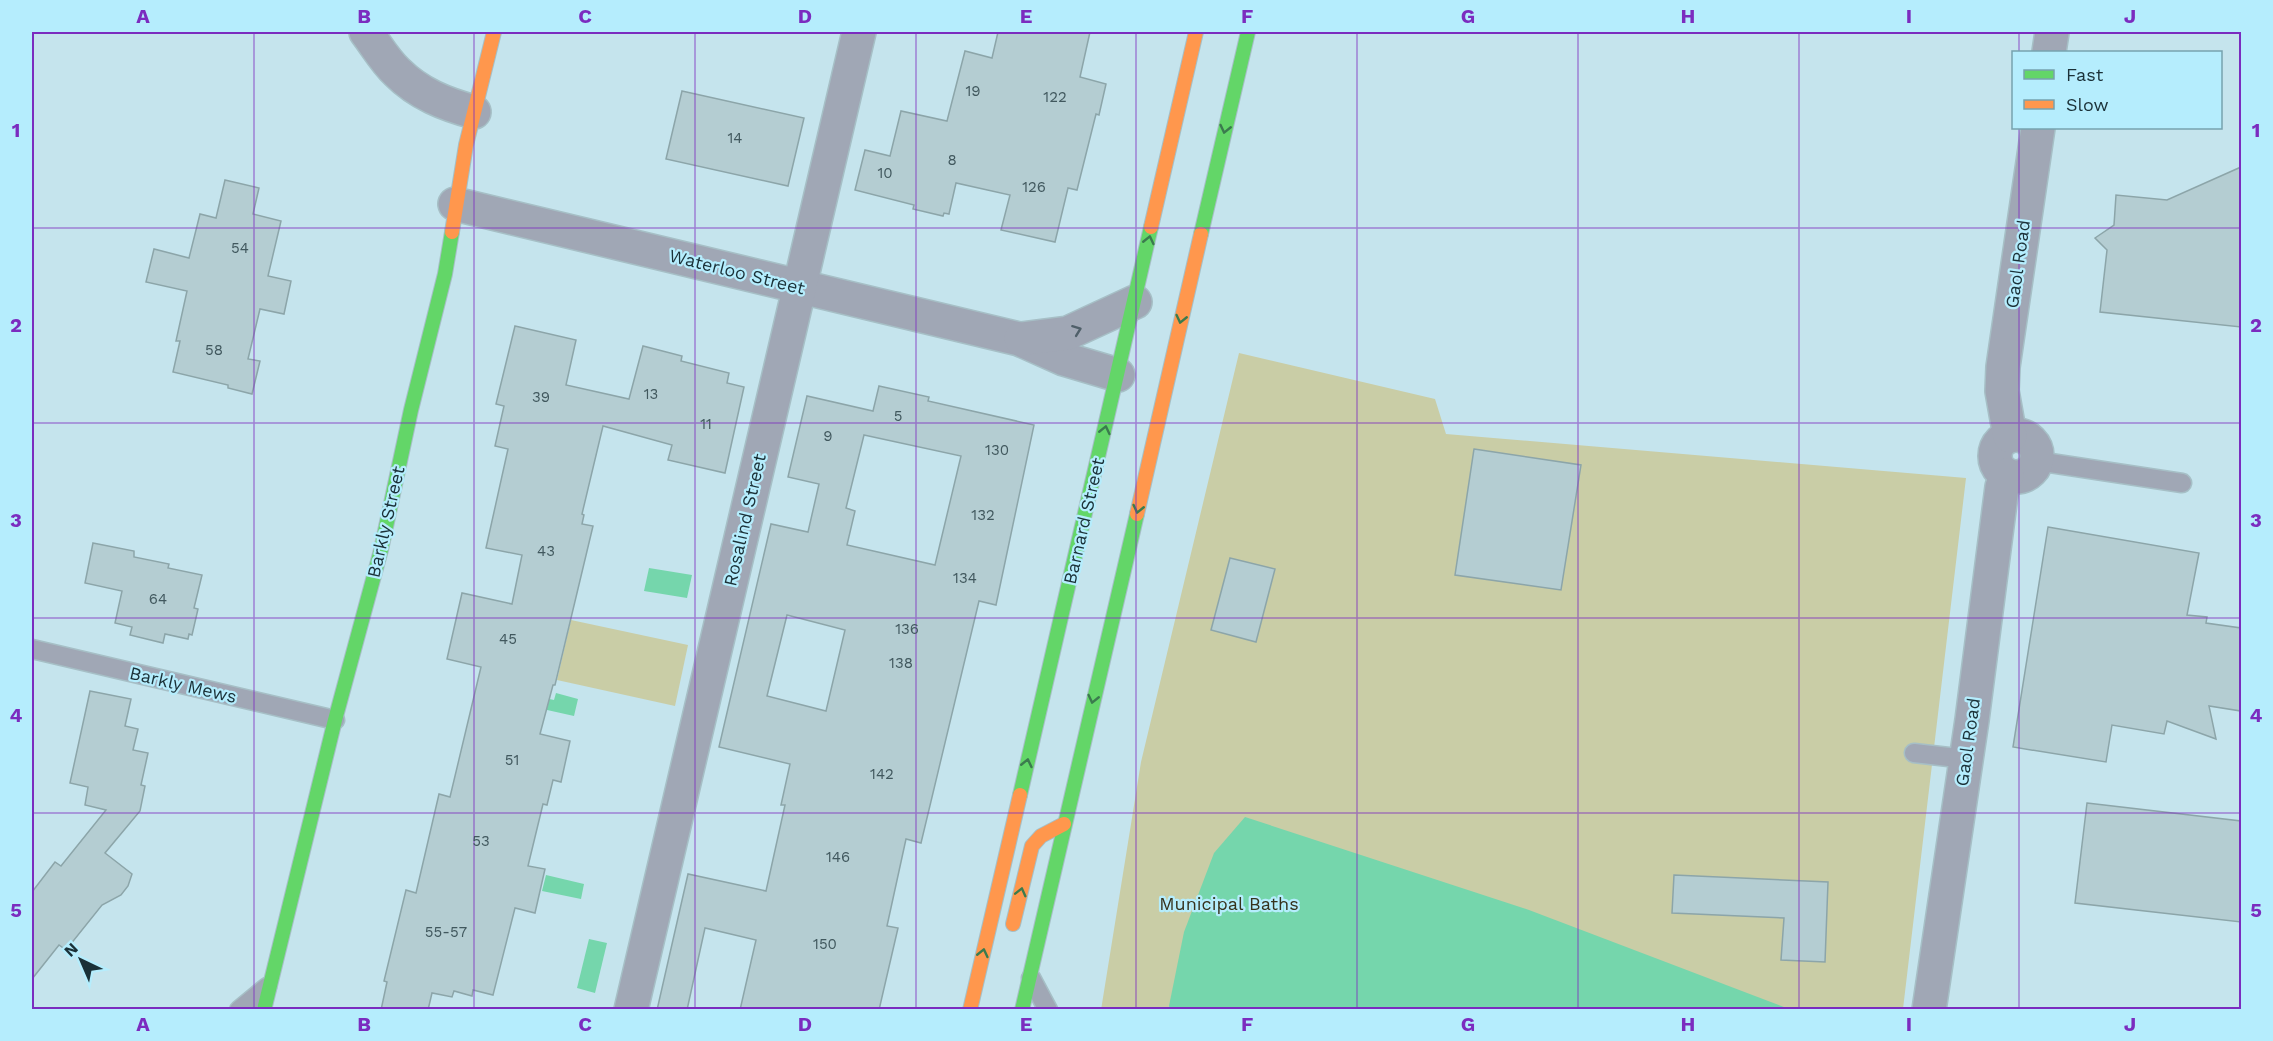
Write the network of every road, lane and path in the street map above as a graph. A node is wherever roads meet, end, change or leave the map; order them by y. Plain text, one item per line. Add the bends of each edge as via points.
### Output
1 (366, 32) edge
2 (494, 32) edge
3 (859, 32) edge
4 (1196, 32) edge
5 (1248, 32) edge
6 (2052, 32) edge
7 (2049, 51) edge
8 (1242, 55) junction
9 (474, 112) junction
10 (1213, 120) dead end
11 (2038, 129) edge
12 (455, 204) junction
13 (800, 287) junction
14 (1135, 302) junction
15 (1019, 339) junction
16 (1125, 376) junction
17 (2010, 436) junction
18 (2037, 460) junction
19 (2007, 476) junction
20 (2182, 483) dead end
21 (32, 649) edge
22 (335, 720) junction
23 (1914, 753) dead end
24 (1966, 759) junction
25 (1064, 824) junction
26 (1011, 932) dead end
27 (1030, 976) junction
28 (269, 986) junction
29 (239, 1010) edge
30 (264, 1010) edge
31 (632, 1010) edge
32 (970, 1010) edge
33 (1022, 1010) edge
34 (1048, 1010) edge
35 (1929, 1010) edge

1 - 9 street via 396,71 419,91 446,105
2 - 9 main road, Barkly Street
3 - 13 street, Rosalind Street
14 -> 4 main road, Barnard Street
5 - 8 main road
6 - 7 street
8 - 10 main road
8 -> 25 main road
9 - 12 main road, Barkly Street
11 - 17 street, Gaol Road via 2003,367 2002,392
12 - 13 street, Waterloo Street
12 - 22 main road, Barkly Street via 445,274 381,550
13 - 15 street, Waterloo Street
13 - 31 street, Rosalind Street
15 -> 14 street, Waterloo Street via 1068,333
14 - 16 main road, Barnard Street
15 - 16 street, Waterloo Street via 1064,359
32 -> 16 main road, Barnard Street
17 - 18 street via 2031,441
17 - 19 street via 2000,443 1995,454 1997,467
18 - 19 street via 2025,476
18 - 20 lane
19 - 24 street, Gaol Road via 2002,487
21 - 22 lane, Barkly Mews
22 - 28 main road, Barkly Street
23 - 24 lane
24 - 35 street, Gaol Road
26 -> 25 main road via 1032,846 1041,836
25 - 27 main road
27 - 33 main road
27 - 34 lane
28 - 29 lane
28 - 30 main road, Barkly Street

